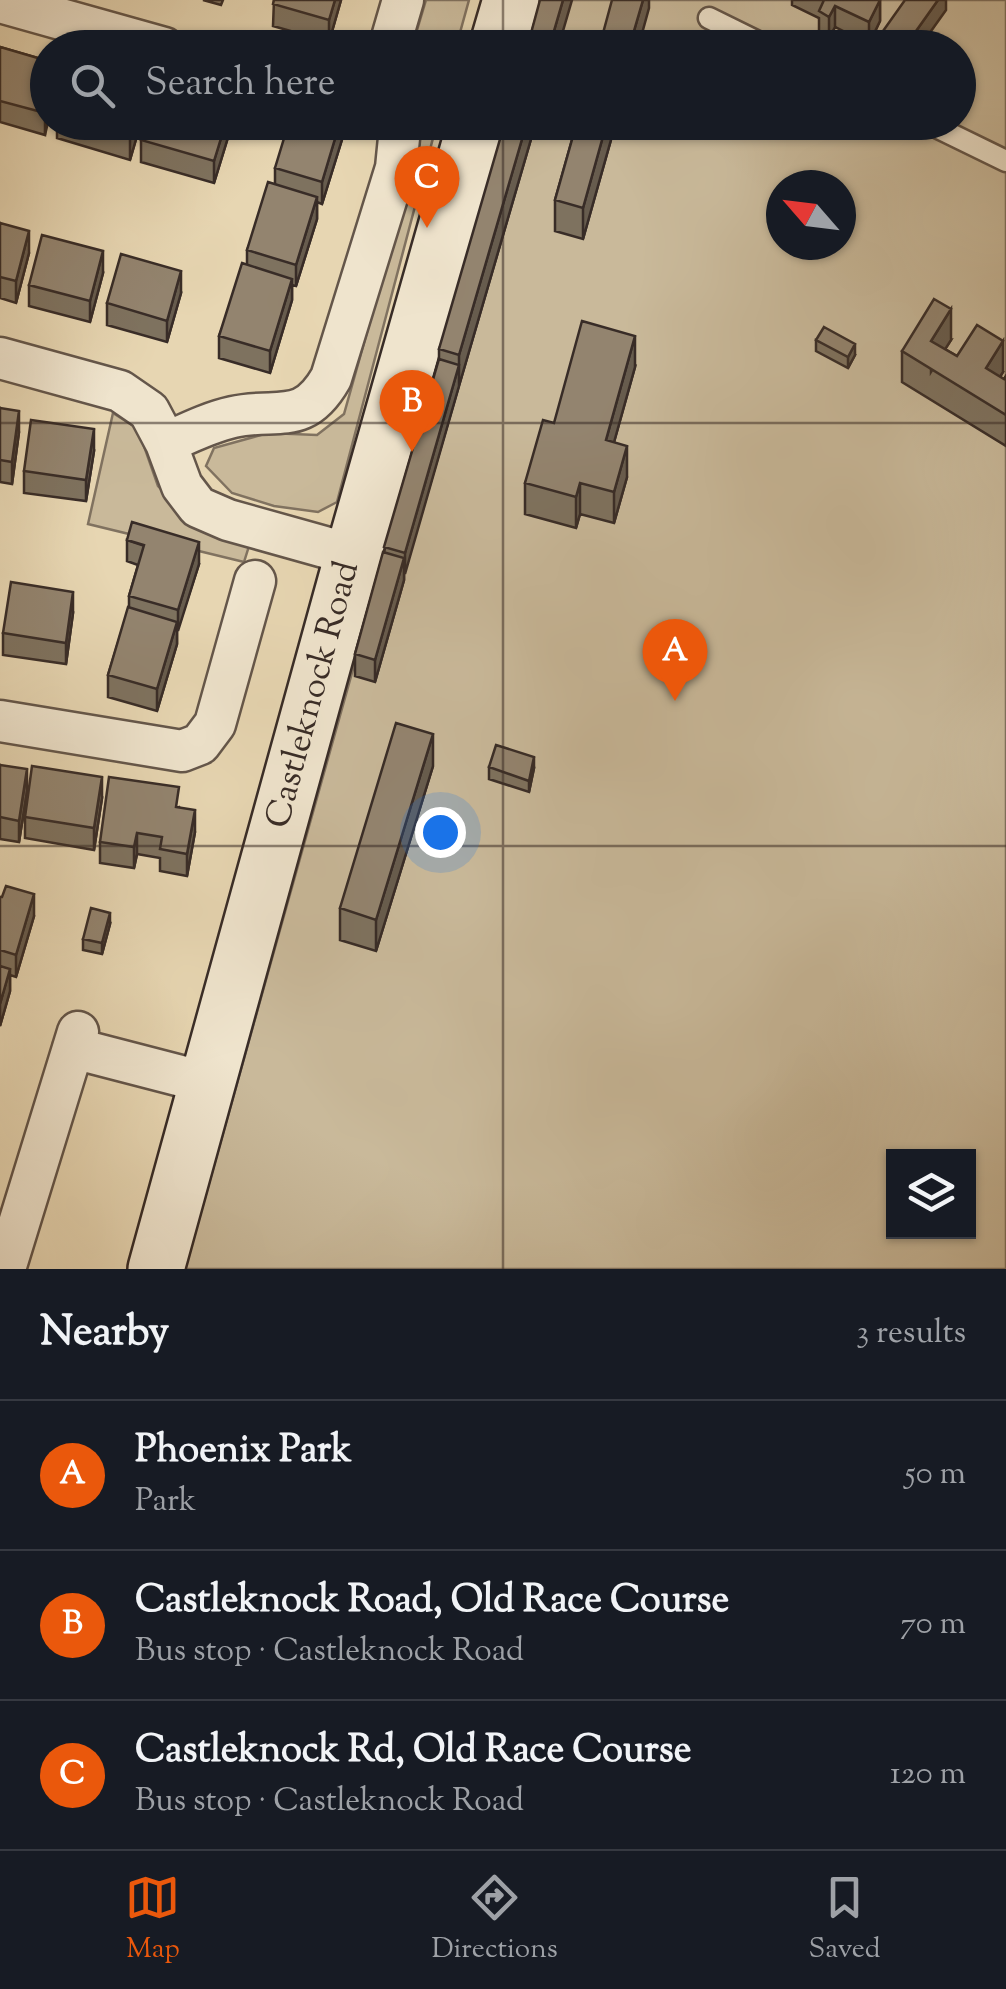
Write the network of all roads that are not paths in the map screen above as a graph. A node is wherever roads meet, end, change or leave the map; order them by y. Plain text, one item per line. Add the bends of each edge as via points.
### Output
1 (403, 0) edge
2 (510, 0) edge
3 (0, 2) edge
4 (708, 18) dead end
5 (100, 30) edge
6 (394, 30) edge
7 (502, 30) edge
8 (733, 30) edge
9 (399, 140) edge
10 (471, 140) edge
11 (963, 140) edge
12 (1006, 161) edge
13 (0, 358) edge
14 (166, 443) junction
15 (353, 555) junction
16 (254, 580) dead end
17 (0, 721) edge
18 (208, 1083) junction
19 (5, 1269) edge
20 (156, 1269) edge

1 - 6 street
2 - 7 main road
3 - 5 street
4 - 8 lane
9 - 14 street via 396,168 320,396 288,414 236,416
10 - 15 main road, Castleknock Road
11 - 12 lane
13 - 14 street via 120,391 149,411
14 - 15 street via 198,507
15 - 18 main road, Castleknock Road
16 - 17 street via 215,724 200,744 182,751
18 - 19 street via 76,1040
18 - 20 main road, Castleknock Road

